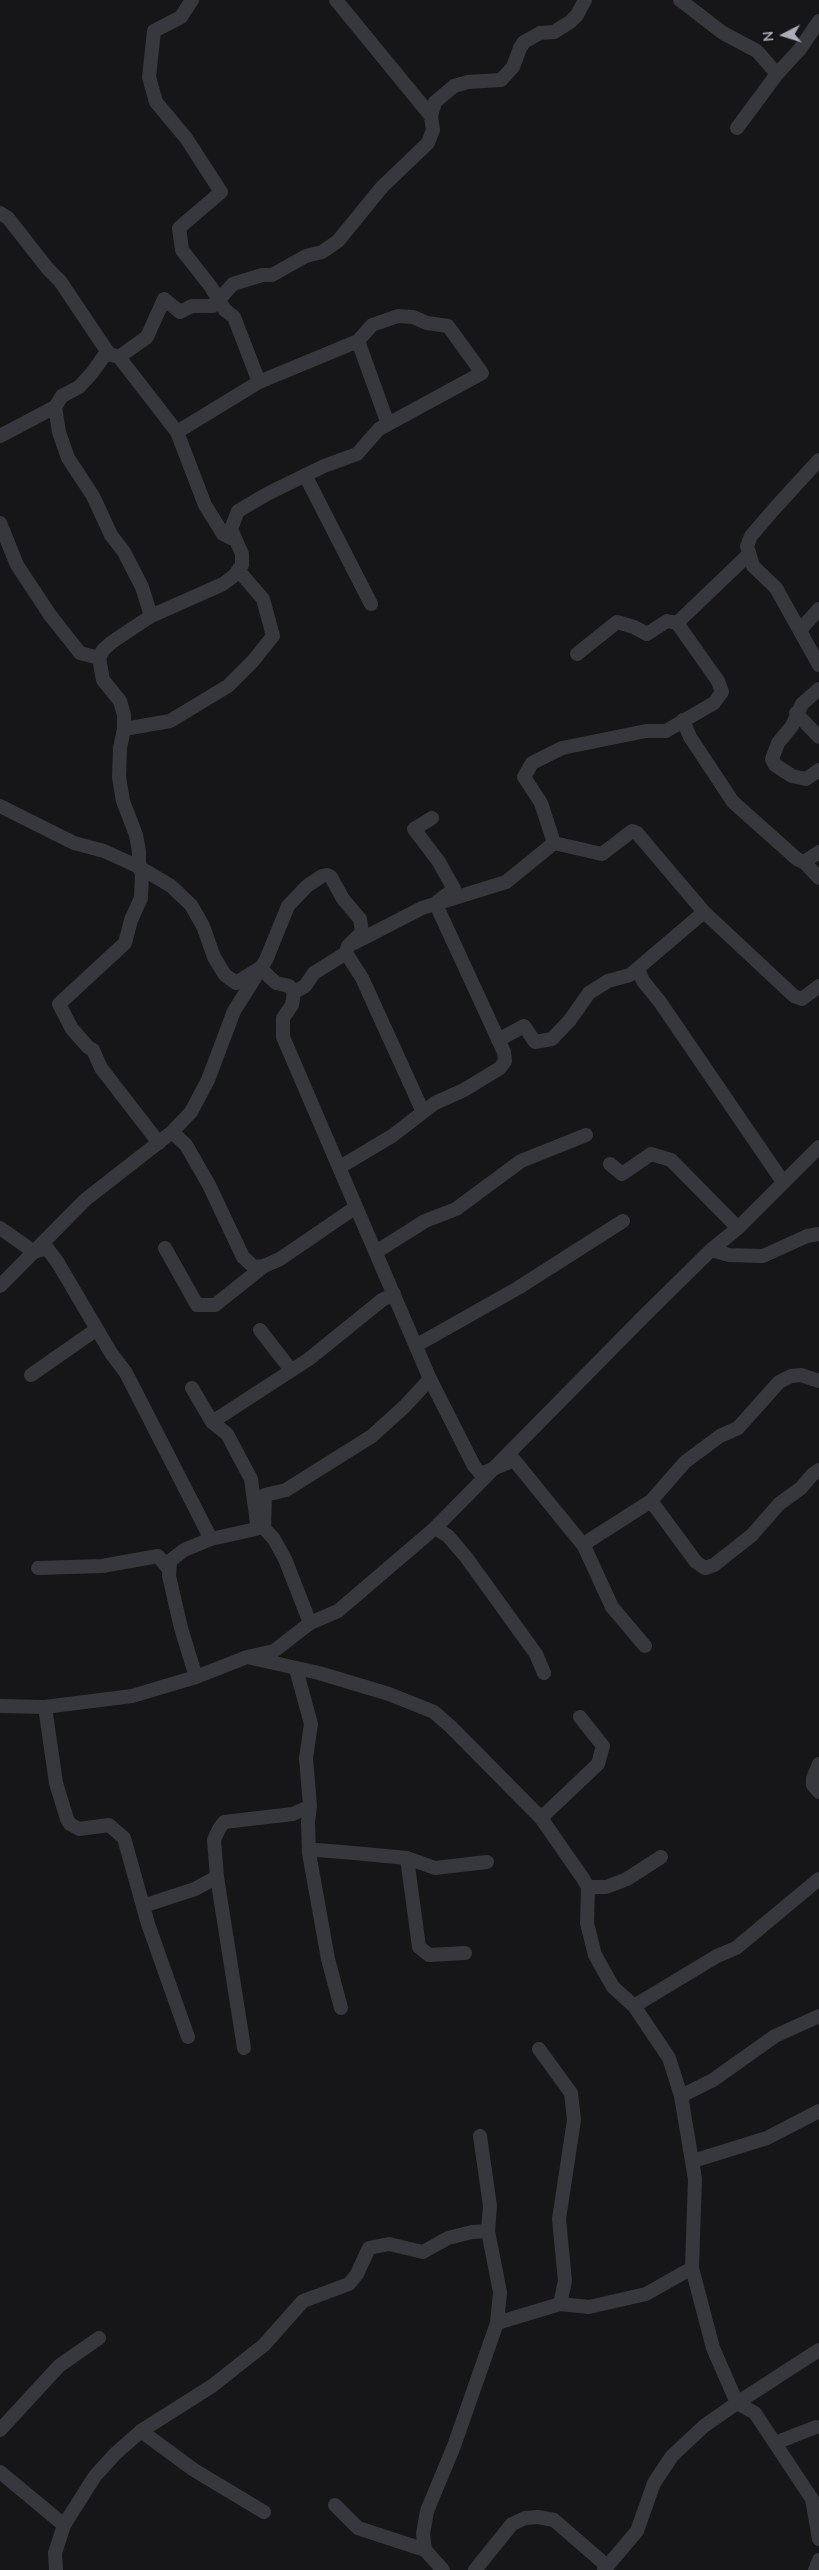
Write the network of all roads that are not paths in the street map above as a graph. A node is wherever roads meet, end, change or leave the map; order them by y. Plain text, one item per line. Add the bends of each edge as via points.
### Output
1 (192, 0) edge
2 (336, 0) edge
3 (585, 0) edge
4 (680, 0) edge
5 (819, 21) edge
6 (777, 74) junction
7 (431, 116) junction
8 (737, 128) dead end
9 (0, 213) edge
10 (219, 300) junction
11 (358, 341) junction
12 (114, 355) junction
13 (259, 382) junction
14 (55, 407) junction
15 (388, 424) junction
16 (177, 432) junction
17 (0, 436) edge
18 (819, 460) edge
19 (305, 475) junction
20 (0, 523) edge
21 (233, 538) junction
22 (748, 555) junction
23 (238, 570) junction
24 (371, 604) dead end
25 (819, 609) edge
26 (151, 616) junction
27 (677, 623) junction
28 (800, 630) junction
29 (576, 654) dead end
30 (99, 658) junction
31 (819, 665) edge
32 (819, 689) edge
33 (796, 713) junction
34 (683, 720) junction
35 (124, 729) junction
36 (819, 737) edge
37 (819, 770) edge
38 (0, 806) edge
39 (432, 818) dead end
40 (554, 843) junction
41 (819, 852) edge
42 (804, 862) junction
43 (138, 867) junction
44 (819, 878) edge
45 (437, 902) junction
46 (704, 912) junction
47 (347, 949) junction
48 (260, 968) junction
49 (638, 968) junction
50 (819, 986) edge
51 (294, 992) junction
52 (498, 1040) junction
53 (423, 1112) junction
54 (172, 1132) junction
55 (586, 1135) dead end
56 (159, 1143) junction
57 (819, 1146) edge
58 (610, 1164) dead end
59 (340, 1167) junction
60 (784, 1182) junction
61 (356, 1207) junction
62 (623, 1220) dead end
63 (0, 1228) edge
64 (738, 1228) junction
65 (819, 1234) edge
66 (165, 1248) dead end
67 (711, 1250) junction
68 (34, 1252) junction
69 (376, 1252) junction
70 (264, 1266) junction
71 (0, 1286) edge
72 (394, 1294) junction
73 (97, 1329) junction
74 (260, 1330) dead end
75 (417, 1345) junction
76 (291, 1370) junction
77 (31, 1375) dead end
78 (430, 1378) junction
79 (819, 1382) edge
80 (192, 1388) dead end
81 (212, 1422) junction
82 (819, 1470) edge
83 (490, 1472) junction
84 (651, 1501) junction
85 (260, 1528) junction
86 (435, 1528) junction
87 (210, 1538) junction
88 (584, 1546) junction
89 (176, 1554) junction
90 (158, 1556) junction
91 (38, 1568) dead end
92 (168, 1568) junction
93 (310, 1623) junction
94 (645, 1646) dead end
95 (247, 1657) junction
96 (296, 1669) junction
97 (544, 1673) dead end
98 (196, 1677) junction
99 (0, 1706) edge
100 (45, 1707) junction
101 (580, 1717) dead end
102 (819, 1764) edge
103 (819, 1792) edge
104 (310, 1806) junction
105 (292, 1814) junction
106 (541, 1818) junction
107 (308, 1822) junction
108 (309, 1853) junction
109 (661, 1857) dead end
110 (407, 1858) junction
111 (488, 1862) dead end
112 (217, 1877) junction
113 (819, 1879) edge
114 (588, 1887) junction
115 (143, 1906) junction
116 (465, 1953) dead end
117 (634, 2006) junction
118 (341, 2008) dead end
119 (819, 2016) edge
120 (188, 2037) dead end
121 (244, 2048) dead end
122 (539, 2049) dead end
123 (680, 2096) junction
124 (819, 2110) edge
125 (480, 2136) dead end
126 (693, 2161) junction
127 (488, 2231) junction
128 (692, 2268) junction
129 (560, 2304) junction
130 (497, 2323) junction
131 (99, 2338) dead end
132 (819, 2350) edge
133 (737, 2403) junction
134 (816, 2427) dead end
135 (0, 2430) edge
136 (141, 2431) junction
137 (775, 2443) junction
138 (0, 2472) edge
139 (815, 2497) edge
140 (336, 2505) dead end
141 (264, 2512) dead end
142 (64, 2525) junction
143 (819, 2539) edge
144 (425, 2550) junction
145 (819, 2560) edge
146 (606, 2568) edge
147 (56, 2570) edge
148 (443, 2570) edge
149 (475, 2570) edge
150 (815, 2570) edge

1 - 10 street via 180,16 154,31 149,77 156,102 186,138 221,192 179,228 182,250
2 - 7 street
3 - 7 street via 578,16 570,22 554,32 540,33 524,42 513,67 501,80 454,86 435,102
4 - 6 street via 723,33 757,51
5 - 6 street
6 - 8 street
7 - 10 street via 433,130 428,143 382,187 338,241 272,275 262,274 233,284
9 - 12 street via 8,218 60,281
10 - 12 street via 213,306 192,306 180,312 164,299 147,337
10 - 13 street via 234,317
11 - 13 street
11 - 15 street
11 - 15 street via 372,325 398,316 448,326 482,373
12 - 14 street via 104,356 79,387 62,396
12 - 16 street
13 - 16 street
14 - 17 street
14 - 26 street via 68,458 124,552 142,587
15 - 19 street via 378,429 357,454
16 - 21 street via 205,505 222,534
18 - 22 street via 751,536
19 - 21 street via 238,511 231,529
19 - 24 street
20 - 30 street via 17,565 50,614 80,653
21 - 23 street via 242,554 242,565
22 - 27 street
22 - 28 street via 753,566 776,588
23 - 26 street via 223,584
23 - 35 street via 263,599 273,636 254,661 228,686 170,721
25 - 28 street
26 - 30 street via 112,642
27 - 29 street via 667,621 647,634 616,622
27 - 34 street via 718,681 722,692 714,703
28 - 31 street
30 - 35 street via 103,680 120,701
32 - 33 street
33 - 36 street
33 - 37 street via 772,759 775,765 792,776 806,779
34 - 40 street via 666,731 646,731 562,748 532,763 524,777 541,803
34 - 42 street via 690,737 733,802
35 - 43 street via 119,778 123,801 136,835
38 - 43 street via 74,843 104,851
39 - 45 street via 414,829 454,889
40 - 45 street via 506,882 444,903
40 - 46 street via 602,854 632,831 637,833
41 - 42 street
42 - 44 street
43 - 48 street via 171,886 191,905 204,926 214,957 225,975 236,983
43 - 56 street via 142,874 141,898 125,943 60,1004 72,1029 93,1050 101,1068
45 - 47 street via 398,918
45 - 52 street
46 - 49 street
46 - 50 street via 794,996 802,999
47 - 48 street via 362,932 362,925 331,877 322,876 288,906
47 - 51 street
47 - 53 street
48 - 51 street via 276,983 289,986
48 - 54 street via 234,1011 208,1080 191,1112
49 - 52 street via 630,975 608,981 589,993 552,1039 535,1042 524,1026
49 - 60 street via 643,981
51 - 59 street via 292,1005 283,1018 283,1037
52 - 53 street via 506,1061 500,1068
53 - 59 street via 392,1136
54 - 56 street
54 - 70 street via 186,1145 209,1185 243,1257 254,1267
55 - 69 street via 521,1161 456,1209 419,1224
56 - 68 street via 85,1200
57 - 60 street
58 - 64 street via 622,1174 651,1154 671,1160
59 - 61 street
60 - 64 street
61 - 69 street
61 - 70 street via 280,1259
62 - 75 street via 518,1288
63 - 68 street
64 - 67 street
65 - 67 street via 807,1236 763,1256 729,1255
66 - 70 street via 198,1305 215,1305
67 - 83 street
68 - 71 street
68 - 73 street via 47,1248
69 - 72 street
72 - 75 street
72 - 76 street
73 - 77 street
73 - 87 street via 126,1373
74 - 76 street
75 - 78 street
76 - 81 street
78 - 83 street via 474,1466 481,1474
78 - 85 street via 372,1436 286,1490 265,1495
79 - 84 street via 802,1375 780,1382 738,1428 720,1436 685,1462
80 - 81 street
81 - 85 street via 227,1434 251,1479
82 - 84 street via 779,1504 752,1535 705,1568 696,1562
83 - 86 street
83 - 88 street via 514,1460
84 - 88 street
85 - 87 street
85 - 93 street via 274,1539 285,1559
86 - 93 street via 338,1611
86 - 97 street via 448,1536 466,1557 536,1654
87 - 89 street
88 - 94 street via 612,1608
89 - 90 street
89 - 92 street
90 - 91 street via 102,1566
90 - 92 street
92 - 98 street via 180,1628
93 - 95 street via 274,1651
95 - 96 street
95 - 98 street
96 - 104 street via 311,1724 306,1758
96 - 106 street via 390,1694 434,1712
98 - 100 street via 132,1696
99 - 100 street
100 - 115 street via 56,1783 67,1818 79,1829 109,1826 124,1838
101 - 106 street via 603,1746 598,1764
102 - 103 street via 812,1778
104 - 105 street
104 - 107 street
105 - 107 street
105 - 112 street via 224,1822 214,1840
106 - 114 street
107 - 108 street
108 - 110 street via 316,1850
108 - 118 street via 328,1959
109 - 114 street via 627,1879 606,1887
110 - 111 street via 435,1868
110 - 116 street via 420,1947 429,1956
112 - 115 street via 195,1889
112 - 121 street
113 - 117 street via 736,1948
114 - 117 street via 587,1923 595,1954 613,1987
115 - 120 street
117 - 123 street via 669,2058
119 - 123 street via 775,2036 713,2080
122 - 129 street via 571,2093 574,2120 559,2219 565,2281
123 - 126 street
124 - 126 street via 767,2138
125 - 127 street via 490,2206
126 - 128 street
127 - 130 street via 500,2292
127 - 136 street via 448,2238 423,2252 389,2244 369,2248 349,2284 303,2301 264,2345 212,2386
128 - 129 street via 646,2294 589,2307
128 - 133 street via 714,2348
129 - 130 street
130 - 144 street via 454,2446 427,2511 423,2534
131 - 135 street via 59,2366
132 - 133 street
133 - 137 street via 755,2413
133 - 146 street via 704,2426 672,2456 654,2483 637,2531
134 - 137 street
136 - 141 street via 194,2470
136 - 142 street via 95,2476
137 - 139 street
138 - 142 street
139 - 143 street
140 - 144 street via 358,2528
142 - 147 street via 55,2553
144 - 148 street
145 - 150 street
146 - 149 street via 554,2520 538,2517 512,2524

